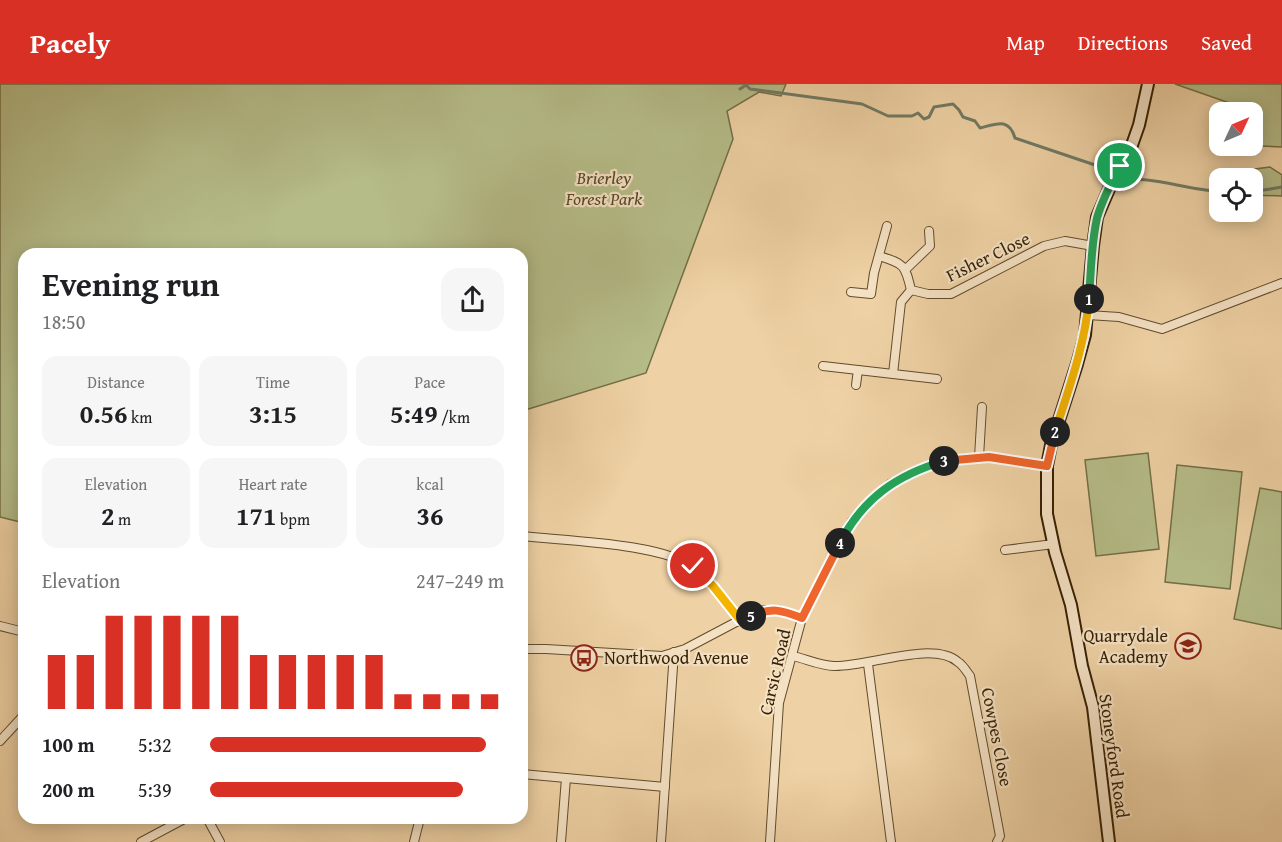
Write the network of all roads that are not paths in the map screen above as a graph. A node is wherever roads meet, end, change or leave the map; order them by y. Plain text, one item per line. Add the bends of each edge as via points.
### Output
1 (1148, 84) edge
2 (887, 226) dead end
3 (929, 231) dead end
4 (1093, 246) junction
5 (879, 256) junction
6 (906, 269) junction
7 (1282, 283) edge
8 (911, 290) junction
9 (851, 292) dead end
10 (1088, 315) junction
11 (823, 366) dead end
12 (858, 370) junction
13 (893, 374) junction
14 (937, 379) dead end
15 (856, 385) dead end
16 (982, 407) dead end
17 (979, 457) junction
18 (1047, 466) junction
19 (528, 537) edge
20 (1054, 544) junction
21 (1005, 550) dead end
22 (802, 618) junction
23 (740, 620) junction
24 (0, 626) edge
25 (18, 630) edge
26 (528, 649) edge
27 (674, 652) junction
28 (793, 656) junction
29 (868, 664) junction
30 (18, 729) edge
31 (0, 741) edge
32 (528, 775) edge
33 (566, 778) junction
34 (665, 787) junction
35 (175, 824) edge
36 (210, 824) edge
37 (418, 824) edge
38 (141, 842) edge
39 (220, 842) edge
40 (414, 842) edge
41 (561, 842) edge
42 (661, 842) edge
43 (770, 842) edge
44 (891, 842) edge
45 (997, 842) edge
46 (1109, 842) edge

1 - 4 main road, Stoneyford Road via 1132,146 1097,217
2 - 5 street
3 - 6 street via 930,246
4 - 8 street, Fisher Close via 1065,241 1044,246 951,294
4 - 10 main road, Stoneyford Road
5 - 6 street via 901,263
5 - 9 street via 871,294
6 - 8 street
7 - 10 street via 1162,328 1119,317
8 - 13 street via 901,302
10 - 18 main road, Stoneyford Road
11 - 12 street
12 - 13 street
12 - 15 street
13 - 14 street
16 - 17 street
17 - 18 street, Carsic Road
17 - 22 street, Carsic Road via 947,460 917,470 877,495 852,522
18 - 20 main road, Stoneyford Road via 1047,514
19 - 23 street via 665,554 693,566
20 - 21 street
20 - 46 main road, Stoneyford Road via 1093,707
22 - 23 street via 764,610
22 - 28 street, Carsic Road
23 - 27 street
24 - 25 street
26 - 27 street via 641,656
27 - 34 street
28 - 29 street, Cowpes Close via 832,667
28 - 43 street, Carsic Road via 779,703
29 - 44 street
29 - 45 street, Cowpes Close via 926,652 949,656 970,676 1000,836
30 - 31 street
32 - 33 street
33 - 34 street
33 - 41 street
34 - 42 street
35 - 38 street
36 - 39 street
37 - 40 street

